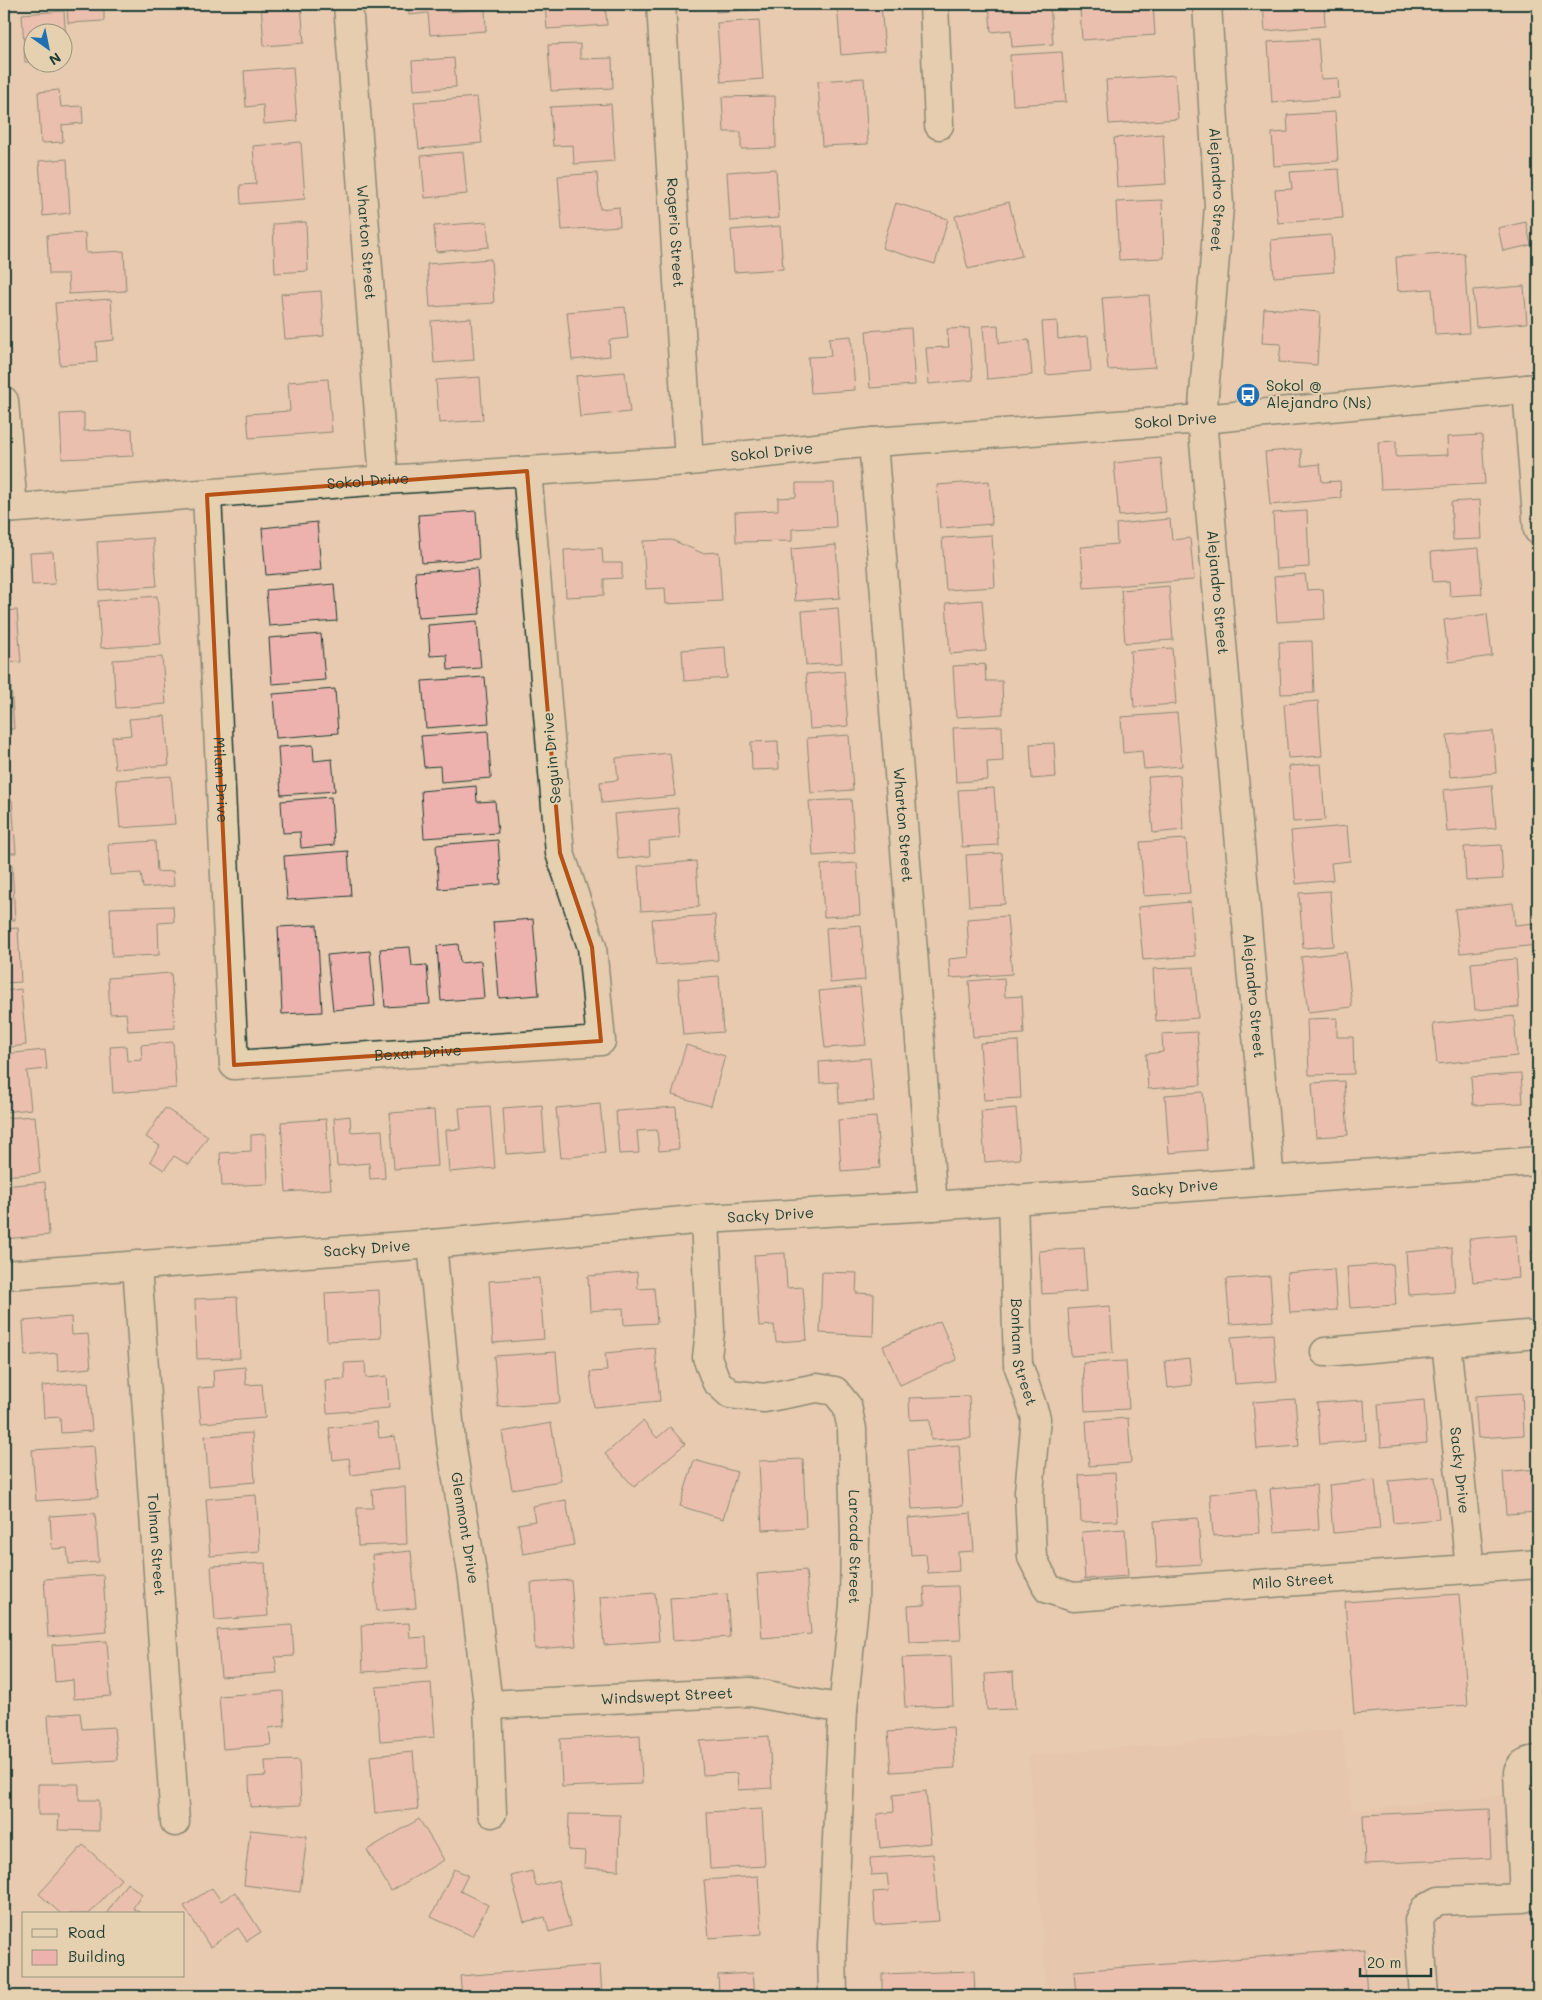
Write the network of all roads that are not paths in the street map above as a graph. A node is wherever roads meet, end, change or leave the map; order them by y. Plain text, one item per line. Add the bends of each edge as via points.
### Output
1 (348, 4) edge
2 (660, 4) edge
3 (934, 4) edge
4 (1207, 4) edge
5 (939, 125) dead end
6 (1533, 388) edge
7 (4, 401) edge
8 (1202, 419) junction
9 (873, 442) junction
10 (689, 460) junction
11 (527, 471) junction
12 (384, 480) junction
13 (207, 495) junction
14 (8, 508) edge
15 (1538, 530) edge
16 (601, 1041) joint
17 (234, 1065) joint
18 (1538, 1160) edge
19 (1270, 1181) junction
20 (1013, 1199) junction
21 (933, 1206) junction
22 (705, 1219) junction
23 (432, 1244) junction
24 (137, 1265) junction
25 (4, 1276) edge
26 (1538, 1334) edge
27 (1446, 1342) junction
28 (1325, 1352) dead end
29 (1538, 1564) edge
30 (1470, 1569) junction
31 (1048, 1590) joint
32 (488, 1706) junction
33 (843, 1709) junction
34 (1538, 1760) edge
35 (492, 1813) dead end
36 (175, 1822) dead end
37 (833, 1996) edge
38 (1424, 1996) edge

1 - 12 street, Wharton Street
2 - 10 street, Rogerio Street
3 - 5 street
4 - 8 street, Alejandro Street via 1220,206
6 - 8 street, Sokol Drive
6 - 15 street
7 - 14 street
8 - 9 street, Sokol Drive
8 - 19 street, Alejandro Street
9 - 10 street, Sokol Drive
9 - 21 street, Wharton Street
10 - 11 street, Sokol Drive
11 - 12 street, Sokol Drive
11 - 16 street, Seguin Drive via 560,853 592,947
12 - 13 street, Sokol Drive
13 - 14 street, Sokol Drive
13 - 17 street, Milam Drive
16 - 17 street, Bexar Drive
18 - 19 street, Sacky Drive
19 - 20 street, Sacky Drive
20 - 21 street, Sacky Drive
20 - 31 street, Bonham Street via 1018,1364 1036,1418 1029,1492 1032,1557
21 - 22 street, Sacky Drive
22 - 23 street, Sacky Drive
22 - 33 street, Larcade Street via 710,1331 707,1357 716,1381 730,1394 764,1398 817,1388 835,1391 847,1406 852,1429 855,1536 854,1605
23 - 24 street, Sacky Drive
23 - 32 street, Glenmont Drive via 451,1442 473,1579
24 - 25 street, Sacky Drive
24 - 36 street, Tolman Street
26 - 27 street
27 - 28 street
27 - 30 street, Sacky Drive
29 - 30 street, Milo Street
30 - 31 street, Milo Street via 1073,1596
32 - 33 street, Windswept Street via 750,1692
32 - 35 street, Glenmont Drive
33 - 37 street, Larcade Street via 832,1947
34 - 38 street via 1521,1764 1518,1772 1524,1898 1439,1901 1426,1908 1419,1920

